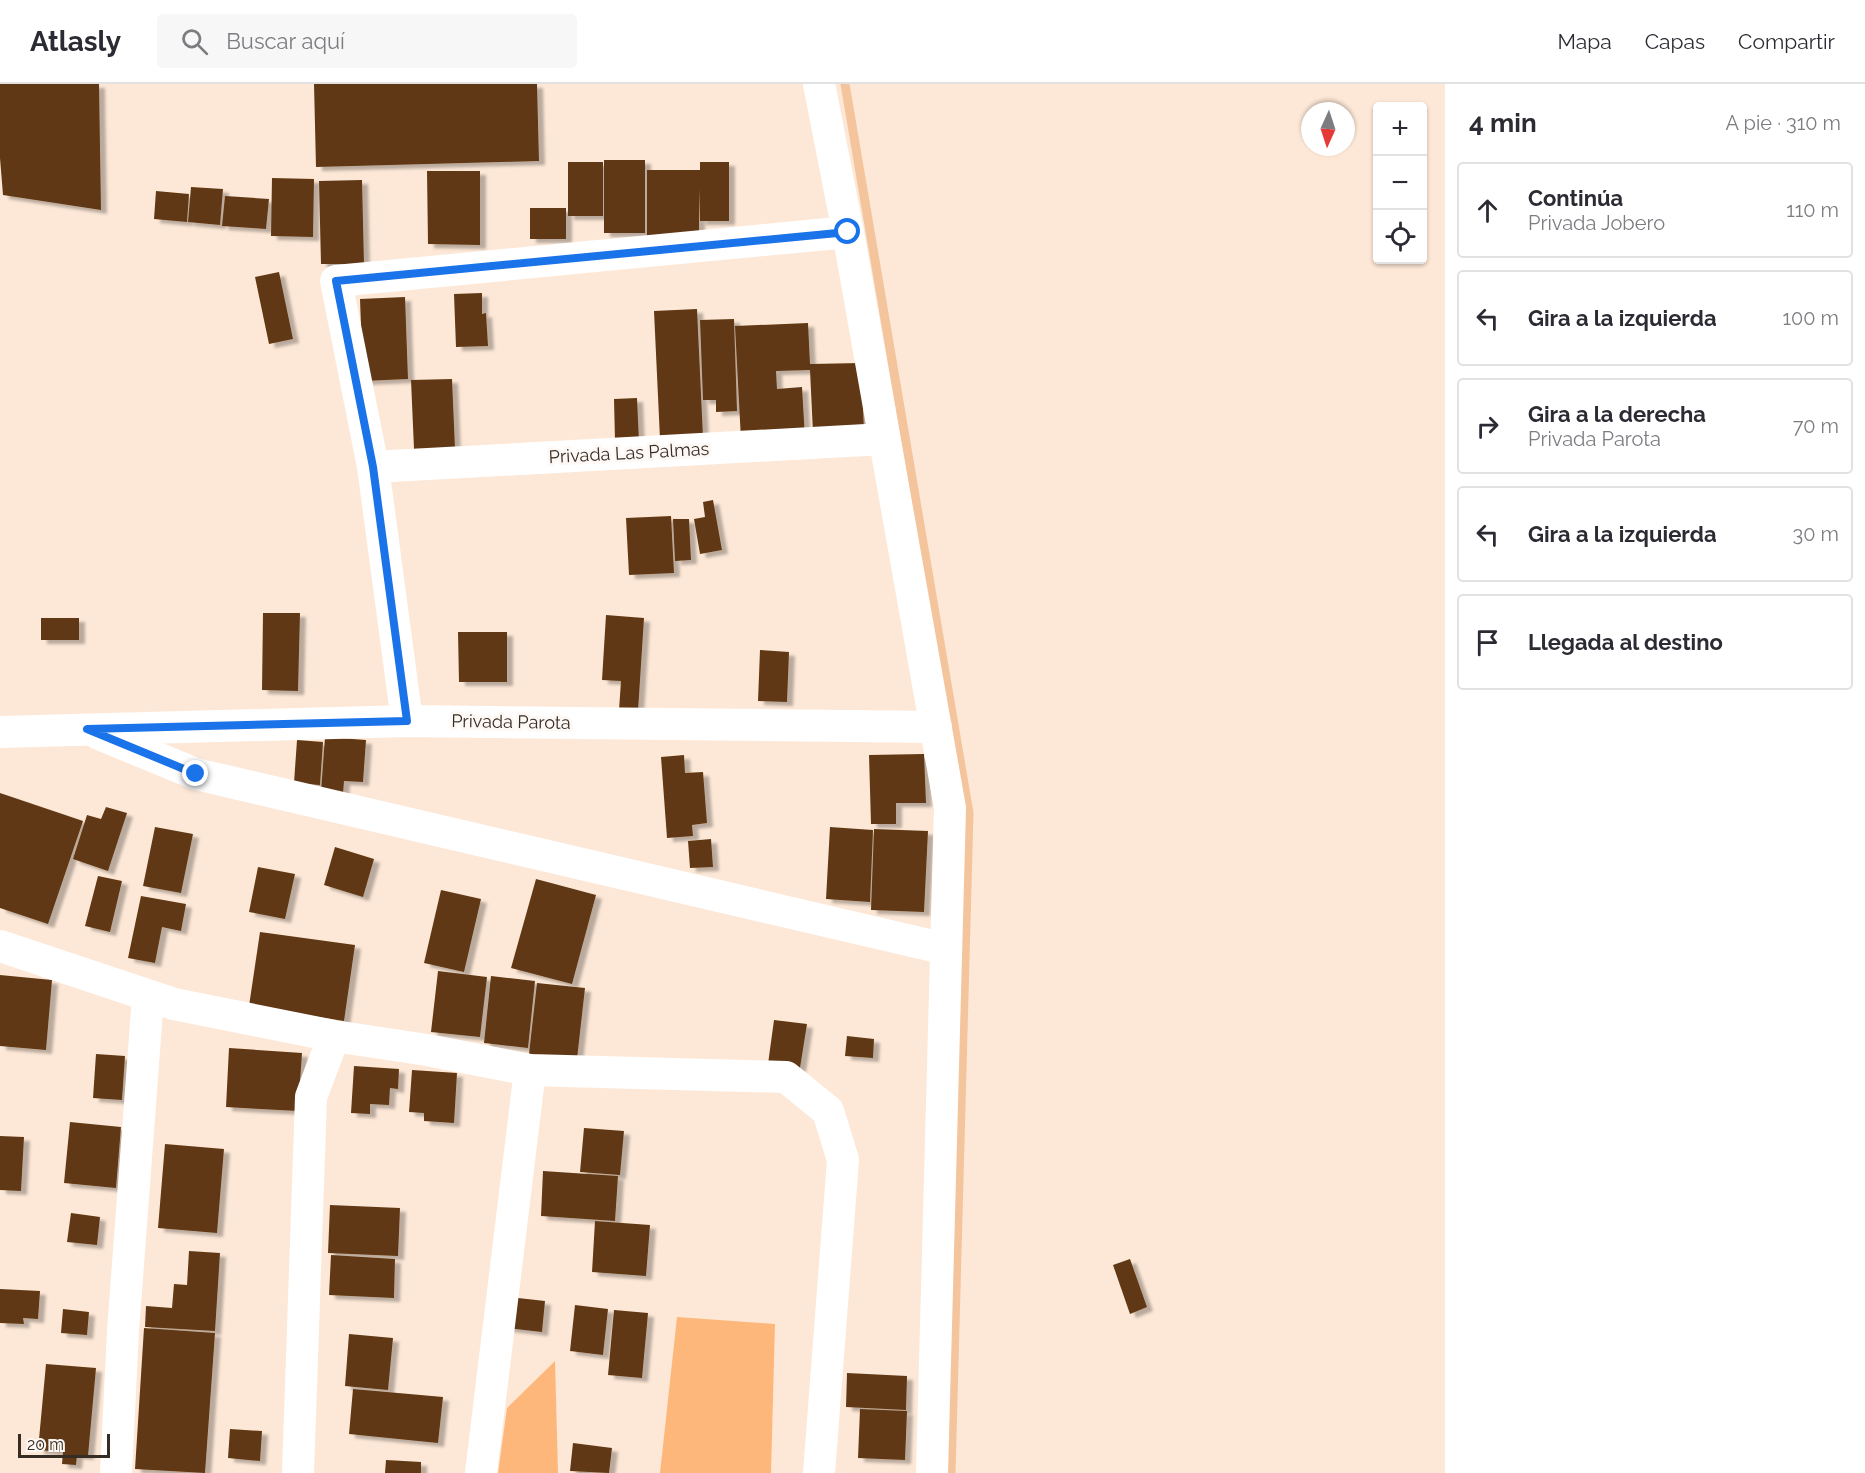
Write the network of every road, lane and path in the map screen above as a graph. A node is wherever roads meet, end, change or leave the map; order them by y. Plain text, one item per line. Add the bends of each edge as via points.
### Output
1 (819, 84) edge
2 (848, 232) junction
3 (884, 439) junction
4 (373, 467) junction
5 (407, 721) junction
6 (936, 727) junction
7 (87, 729) junction
8 (0, 732) edge
9 (0, 946) edge
10 (946, 949) junction
11 (148, 997) junction
12 (334, 1036) junction
13 (530, 1070) junction
14 (116, 1473) edge
15 (298, 1473) edge
16 (481, 1473) edge
17 (819, 1473) edge
18 (932, 1473) edge

1 - 2 street
2 - 3 street
2 - 4 street via 336,281
3 - 4 street, Privada Las Palmas
3 - 6 street
4 - 5 street
5 - 6 street, Privada Parota
5 - 7 street, Privada Parota
6 - 10 street via 950,808
7 - 8 street, Privada Parota
7 - 10 street via 196,774
9 - 11 street
10 - 18 street
11 - 12 street
11 - 14 street
12 - 13 street
12 - 15 street via 311,1097
13 - 16 street
13 - 17 street via 786,1077 828,1111 843,1160

